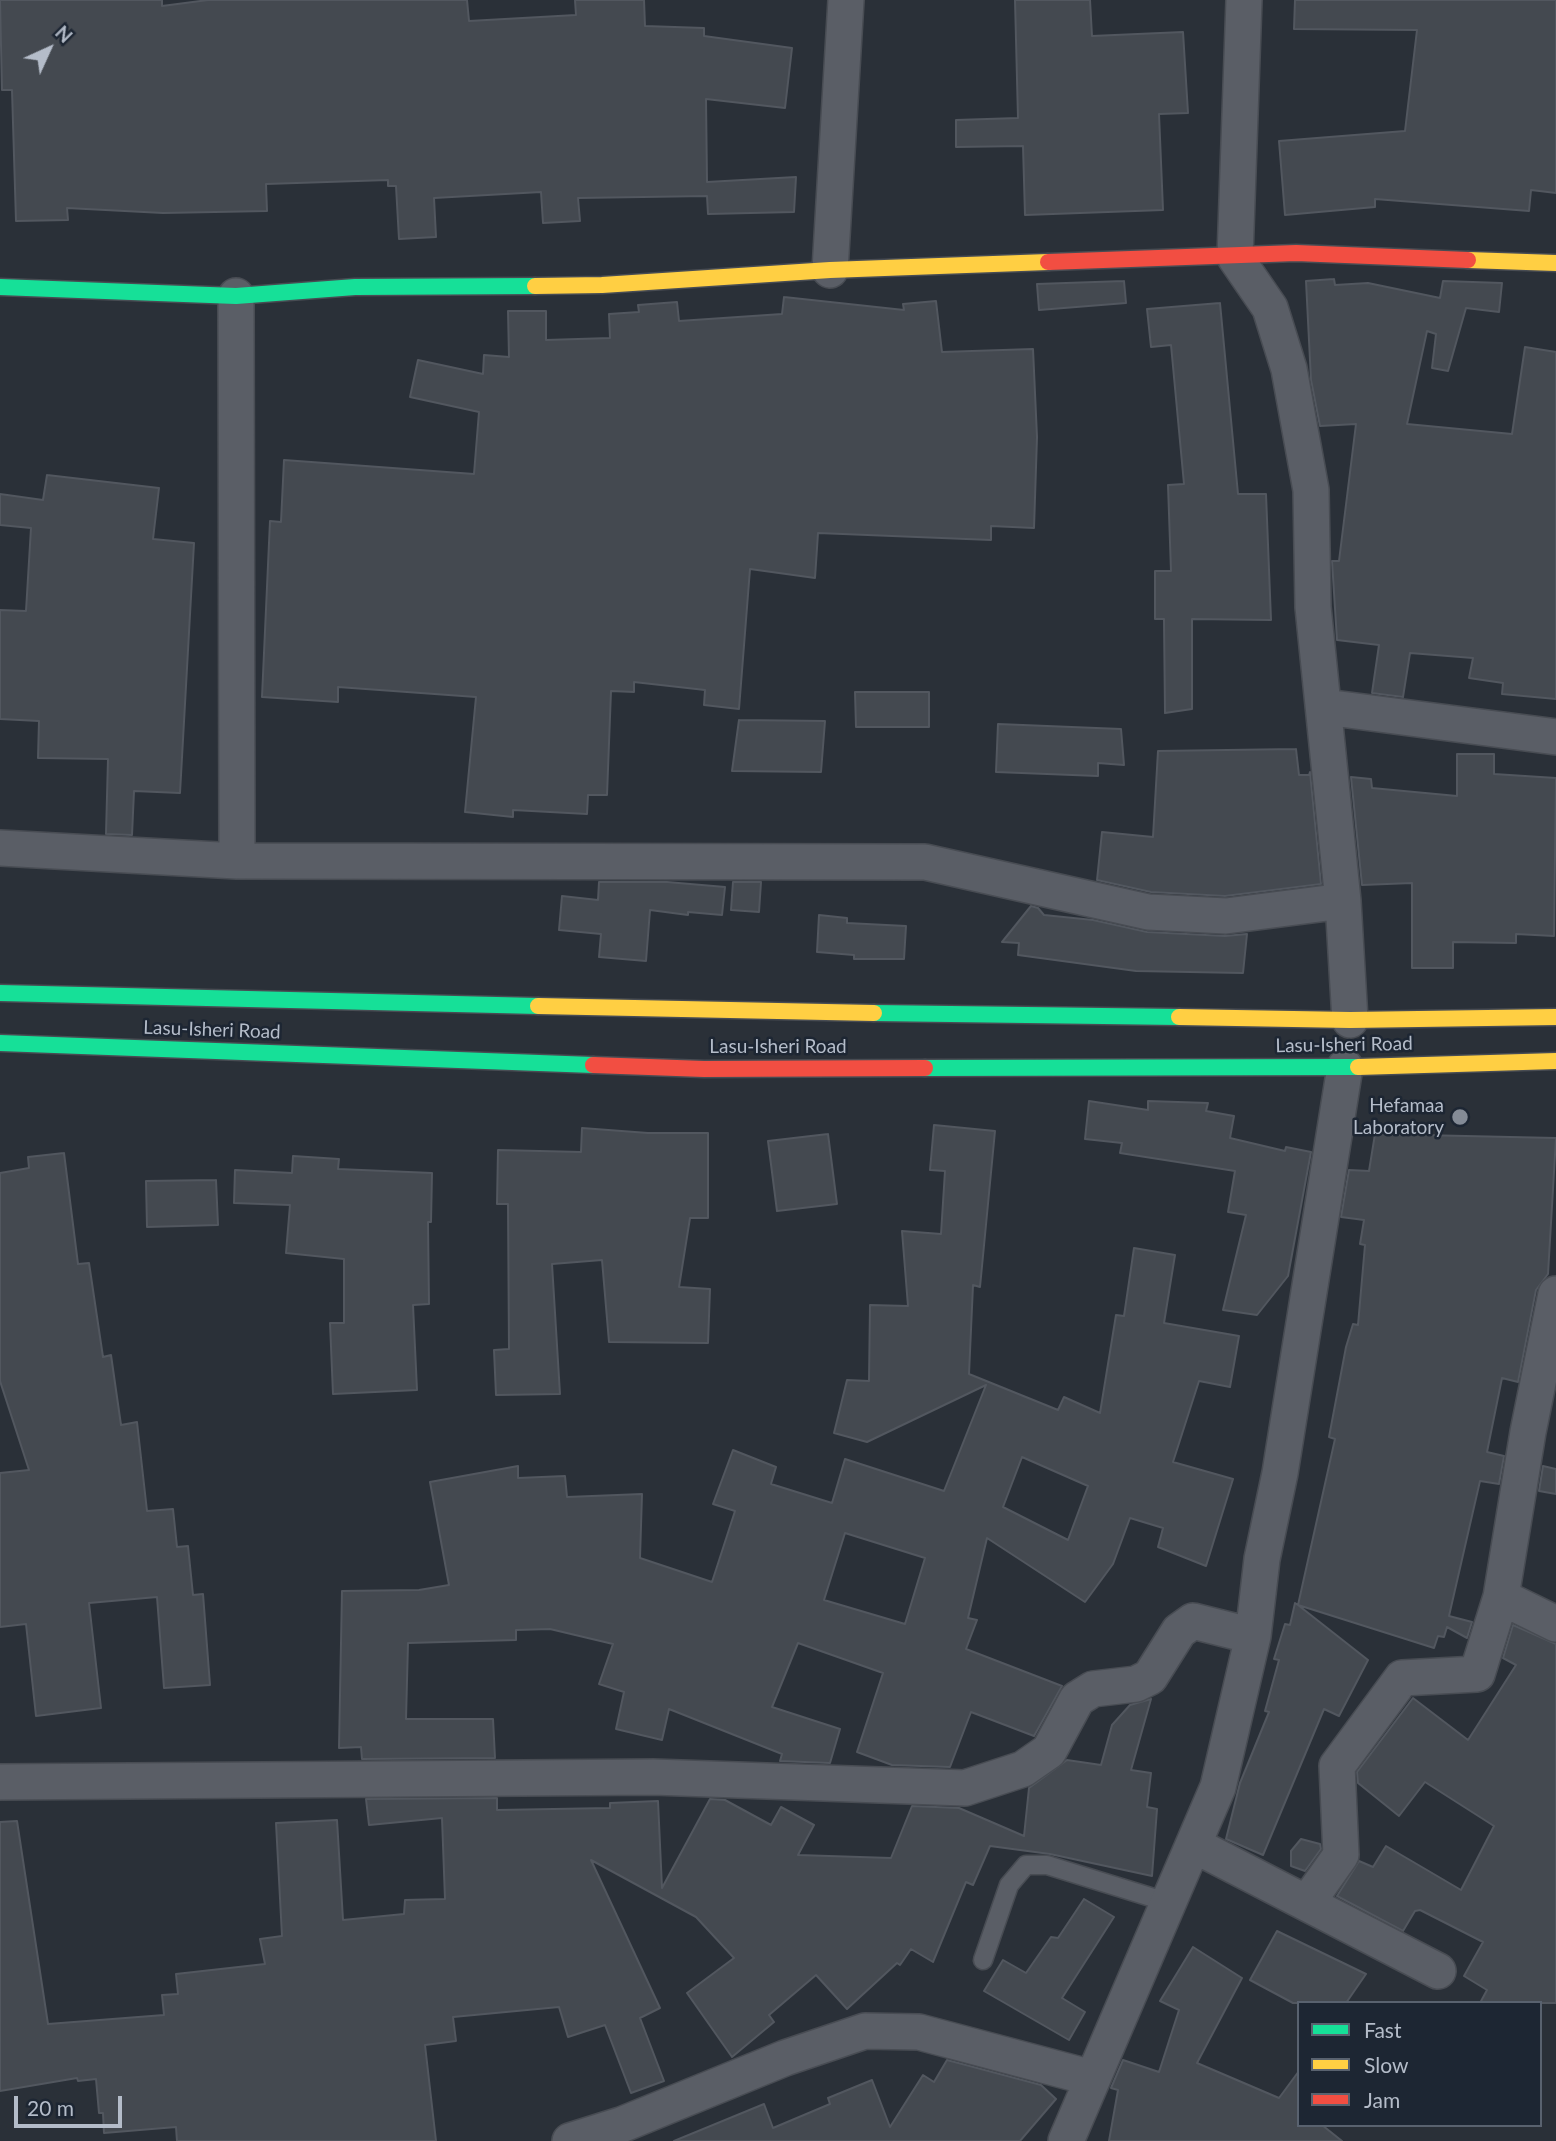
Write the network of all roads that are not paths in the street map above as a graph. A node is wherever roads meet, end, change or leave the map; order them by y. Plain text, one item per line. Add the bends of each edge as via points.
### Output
1 (846, 0) edge
2 (1244, 0) edge
3 (1235, 257) junction
4 (1556, 263) edge
5 (830, 270) junction
6 (0, 287) edge
7 (236, 296) junction
8 (1325, 707) junction
9 (1556, 737) edge
10 (0, 848) edge
11 (237, 860) junction
12 (1343, 901) junction
13 (0, 993) edge
14 (1556, 1017) edge
15 (1350, 1020) junction
16 (0, 1044) edge
17 (1556, 1061) edge
18 (1345, 1067) junction
19 (1556, 1294) edge
20 (1501, 1597) junction
21 (1556, 1623) edge
22 (1253, 1636) junction
23 (0, 1782) edge
24 (1194, 1845) junction
25 (1170, 1903) junction
26 (1307, 1903) junction
27 (982, 1959) dead end
28 (1438, 1971) dead end
29 (1092, 2078) junction
30 (570, 2141) edge
31 (1066, 2141) edge

1 - 5 street
2 - 3 street
3 - 4 main road via 1296,253
3 - 5 main road
3 - 8 street via 1270,308 1289,369 1311,490 1313,607
5 - 7 main road via 602,285 355,287
6 - 7 main road
7 - 11 street
8 - 9 street
8 - 12 street
10 - 11 street
11 - 12 street via 925,862 1148,912 1226,915
12 - 15 street
13 - 15 main road, Lasu-Isheri Road via 704,1016
14 - 15 main road, Lasu-Isheri Road
16 - 18 main road, Lasu-Isheri Road via 704,1063
17 - 18 main road, Lasu-Isheri Road
18 - 22 street
19 - 20 street
20 - 21 street
20 - 26 street via 1478,1674 1402,1678 1338,1766 1341,1855
22 - 23 street via 1193,1621 1179,1631 1150,1677 1136,1684 1093,1689 1077,1699 1049,1751 1023,1769 965,1788 653,1777
22 - 24 street via 1218,1787
24 - 25 street
24 - 26 street
25 - 27 lane via 1047,1865 1026,1866 1009,1885
25 - 29 street
26 - 28 street
29 - 30 street via 919,2032 866,2031
29 - 31 street

